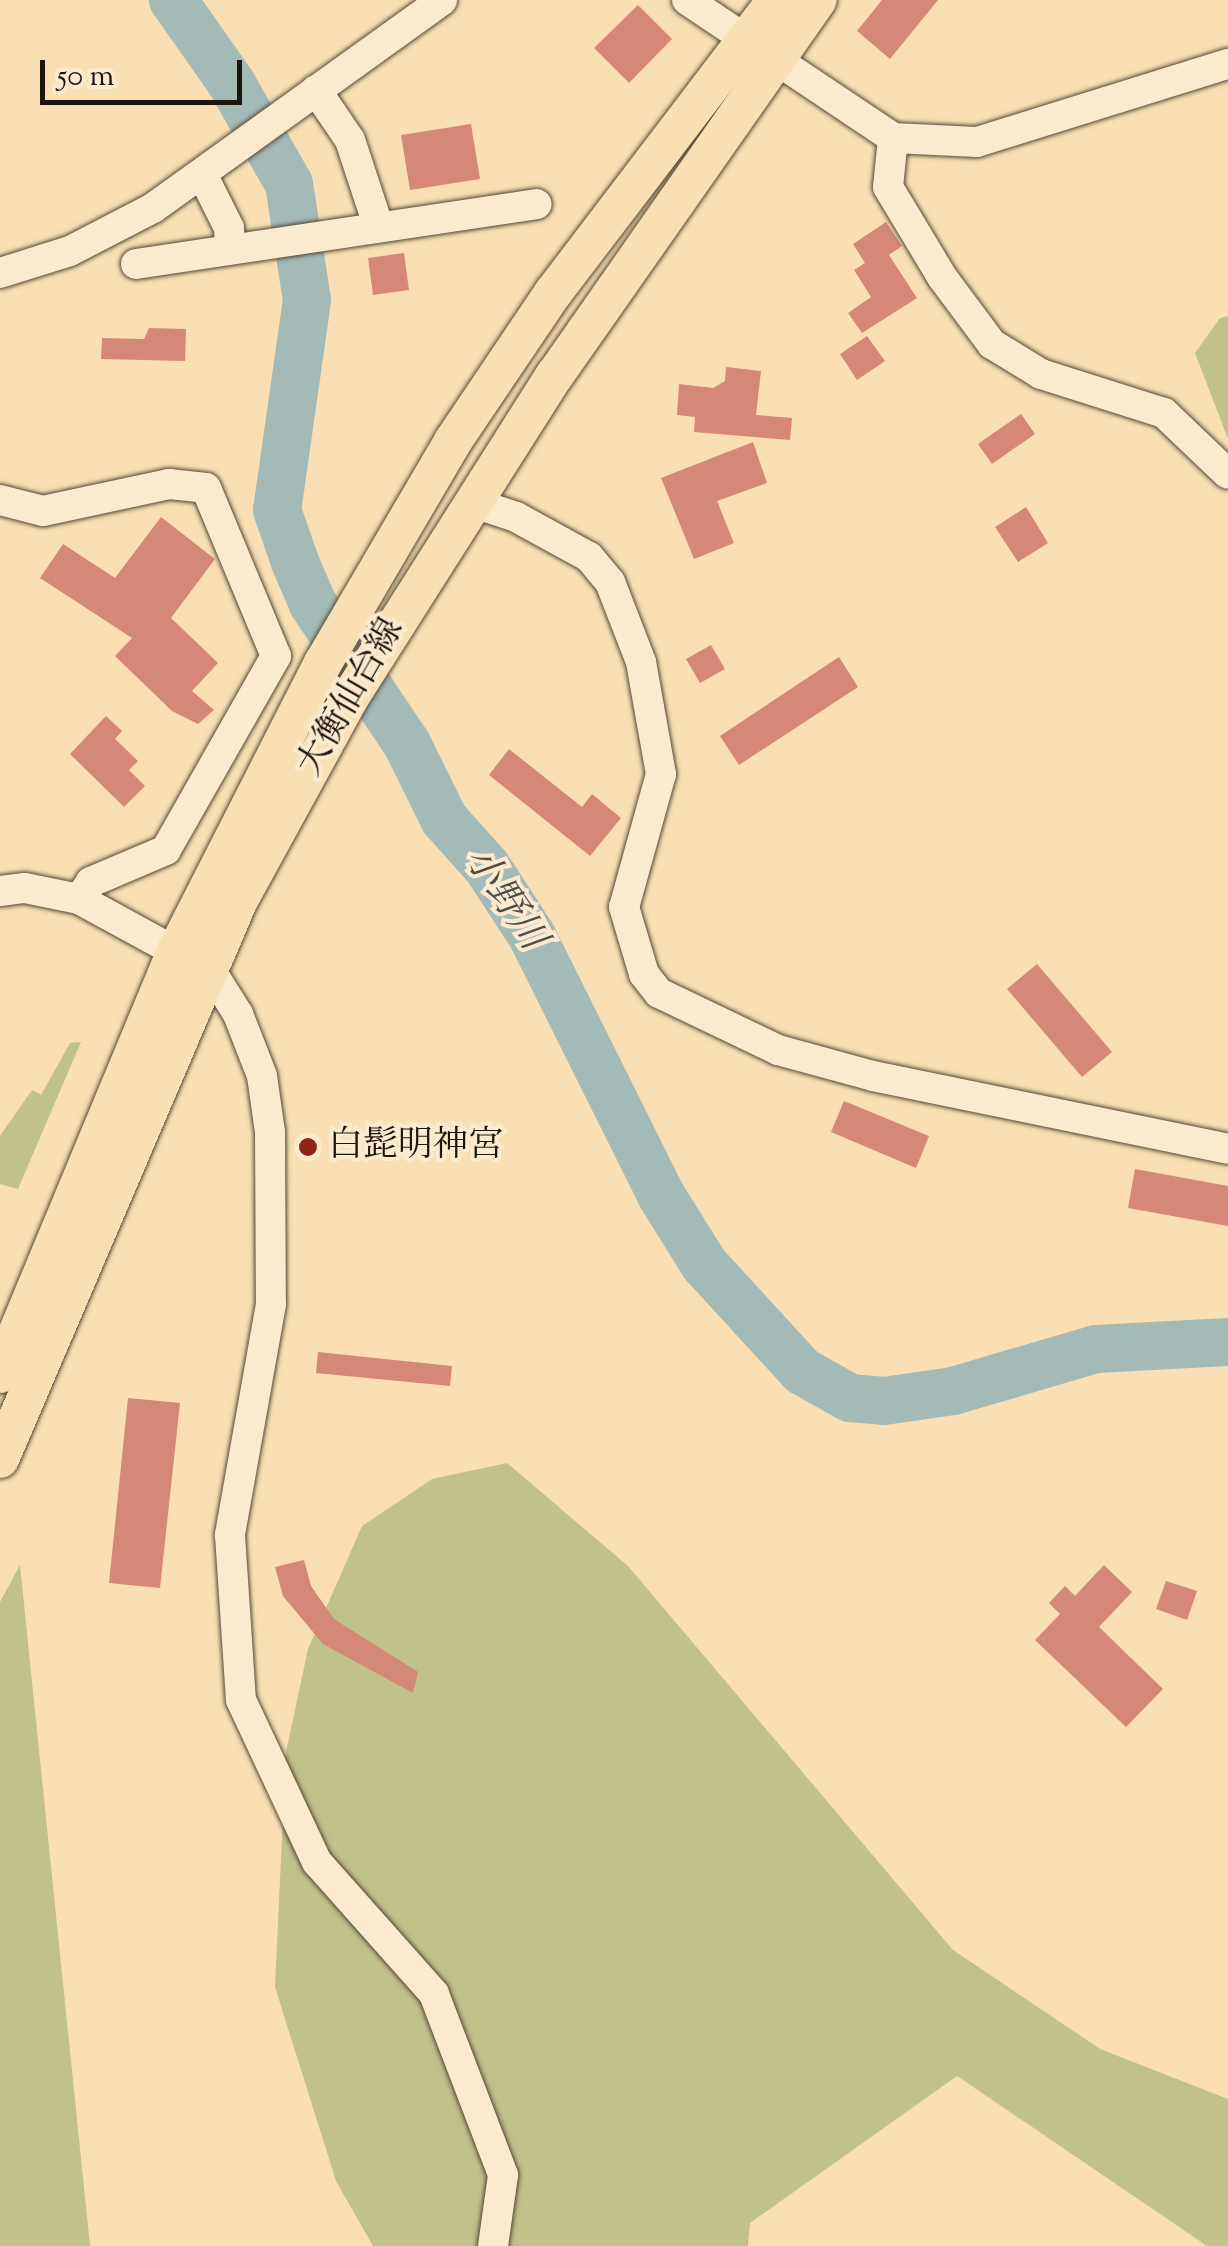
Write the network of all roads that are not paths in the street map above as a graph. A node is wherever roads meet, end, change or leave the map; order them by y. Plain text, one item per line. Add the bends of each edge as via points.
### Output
1 (442, 0) edge
2 (688, 0) edge
3 (776, 0) edge
4 (818, 0) edge
5 (759, 51) junction
6 (1228, 64) edge
7 (307, 96) junction
8 (893, 138) junction
9 (211, 168) junction
10 (537, 204) dead end
11 (368, 228) junction
12 (244, 247) junction
13 (136, 264) dead end
14 (0, 273) edge
15 (1228, 474) edge
16 (0, 500) edge
17 (471, 502) junction
18 (0, 891) edge
19 (80, 900) junction
20 (176, 951) junction
21 (210, 971) junction
22 (1228, 1150) edge
23 (0, 1374) edge
24 (0, 1459) edge
25 (494, 2246) edge

1 - 7 street
2 - 5 street
3 - 5 main road, 大衡仙台線
4 - 5 main road, 大衡仙台線
5 - 8 street
5 - 17 main road, 大衡仙台線
5 - 20 main road, 大衡仙台線 via 553,293 453,441 323,663
6 - 8 street via 977,142
7 - 9 street
7 - 11 street via 350,140
8 - 15 street via 888,188 992,344 1041,374 1164,413
9 - 12 street via 229,228
9 - 14 street via 114,230
10 - 11 street
11 - 12 street
12 - 13 street
16 - 19 street via 43,511 169,484 206,488 276,656 166,850 90,882
17 - 21 main road, 大衡仙台線 via 349,698 238,902
17 - 22 street via 516,517 590,558 610,582 635,646 661,774 624,907 644,974 659,993 778,1050 872,1076
18 - 19 street via 24,888
19 - 20 street
20 - 21 street
20 - 23 main road, 大衡仙台線
21 - 24 main road, 大衡仙台線
21 - 25 street via 245,1028 262,1076 270,1132 271,1304 230,1535 240,1700 316,1862 434,1994 503,2175

